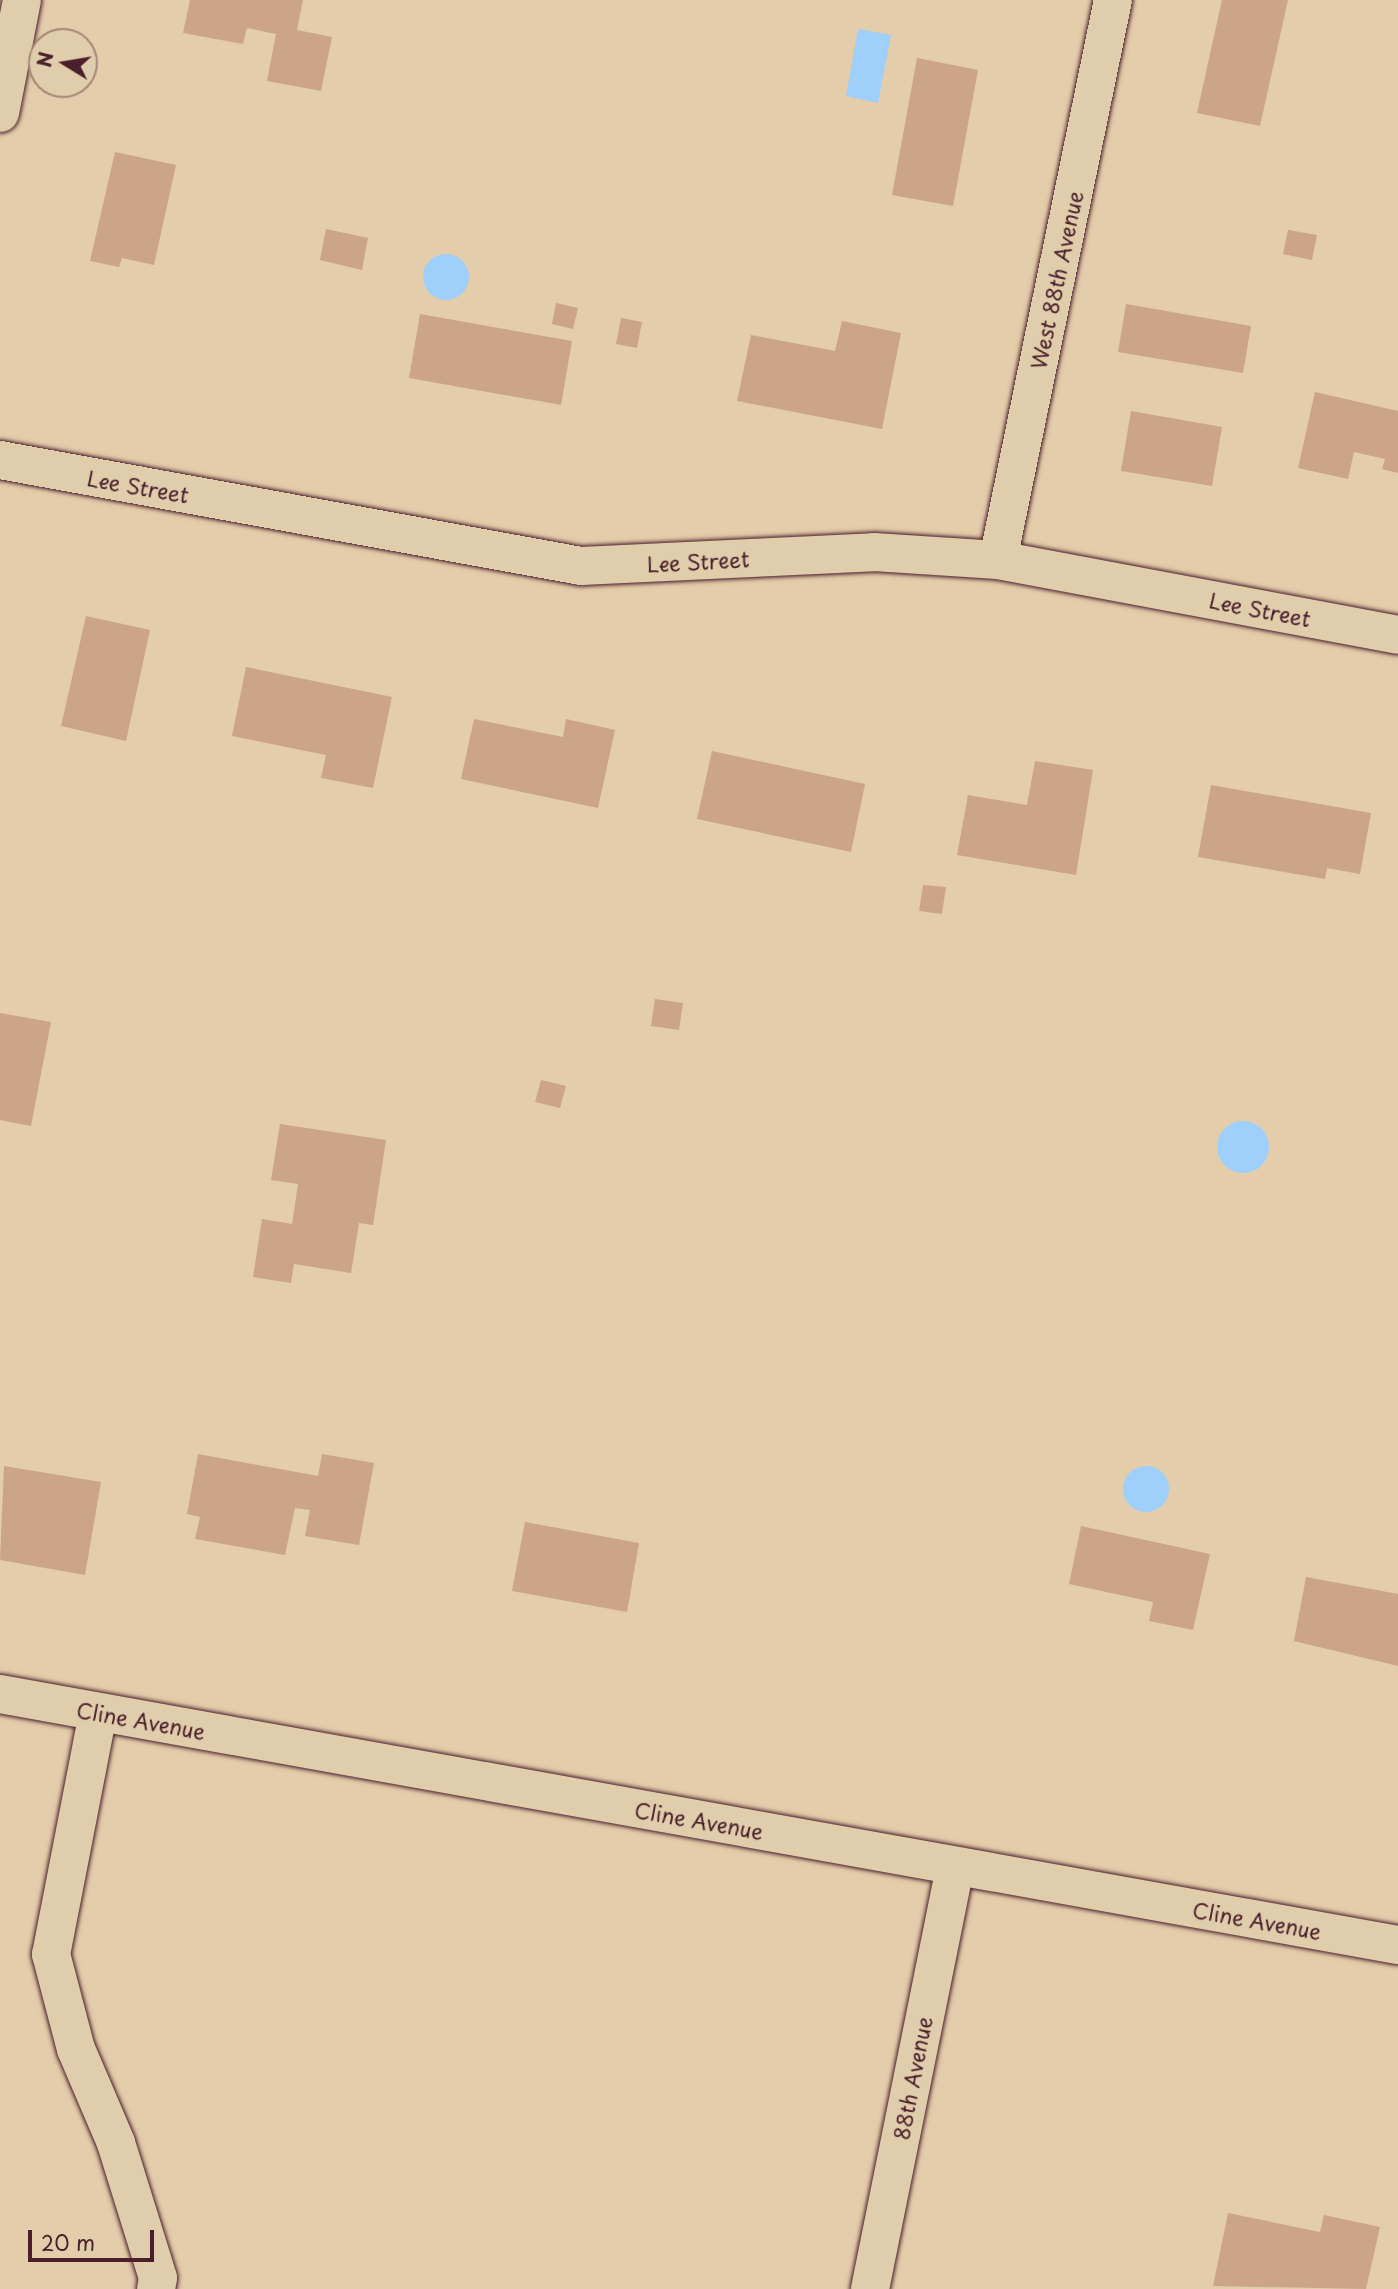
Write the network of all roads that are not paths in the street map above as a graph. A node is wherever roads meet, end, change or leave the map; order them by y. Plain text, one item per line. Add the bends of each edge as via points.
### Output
1 (22, 0) edge
2 (1113, 0) edge
3 (7, 44) edge
4 (0, 113) edge
5 (0, 460) edge
6 (998, 560) junction
7 (1398, 635) edge
8 (0, 1694) edge
9 (98, 1713) junction
10 (955, 1866) junction
11 (1398, 1945) edge
12 (156, 2289) edge
13 (870, 2289) edge

1 - 3 street
2 - 6 street, West 88th Avenue
3 - 4 street
5 - 6 street, Lee Street via 581,566 874,552
6 - 7 street, Lee Street
8 - 9 street, Cline Avenue
9 - 10 street, Cline Avenue
9 - 12 street via 51,1954 76,2049 116,2143 158,2278
10 - 11 street, Cline Avenue
10 - 13 street, 88th Avenue

